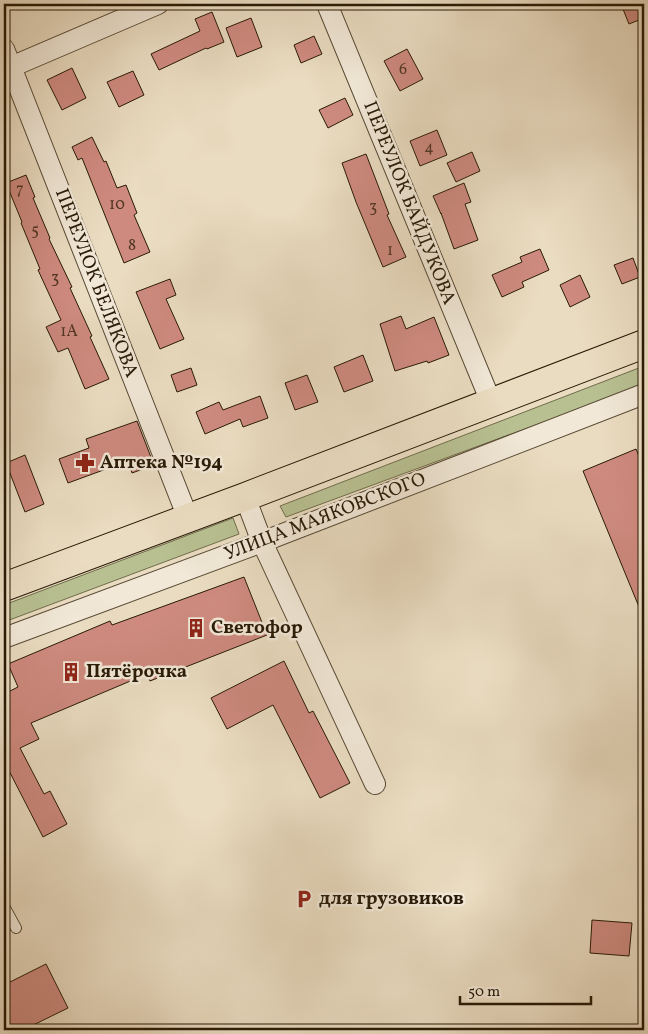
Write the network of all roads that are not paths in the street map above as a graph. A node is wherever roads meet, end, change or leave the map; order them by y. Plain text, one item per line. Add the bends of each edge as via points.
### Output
1 (158, 4) edge
2 (327, 4) edge
3 (6, 62) edge
4 (644, 344) edge
5 (644, 394) edge
6 (491, 402) junction
7 (245, 497) junction
8 (188, 518) junction
9 (262, 542) junction
10 (4, 587) edge
11 (4, 638) edge
12 (376, 784) dead end
13 (4, 906) edge
14 (16, 928) dead end

1 - 3 street
2 - 6 street, ПЕРЕУЛОК БАЙДУКОВА
3 - 8 street, ПЕРЕУЛОК БЕЛЯКОВА
4 - 6 main road
5 - 9 street, УЛИЦА МАЯКОВСКОГО
6 - 7 main road
7 - 8 main road
7 - 9 street
8 - 10 main road
9 - 11 street, УЛИЦА МАЯКОВСКОГО
9 - 12 street
13 - 14 lane

